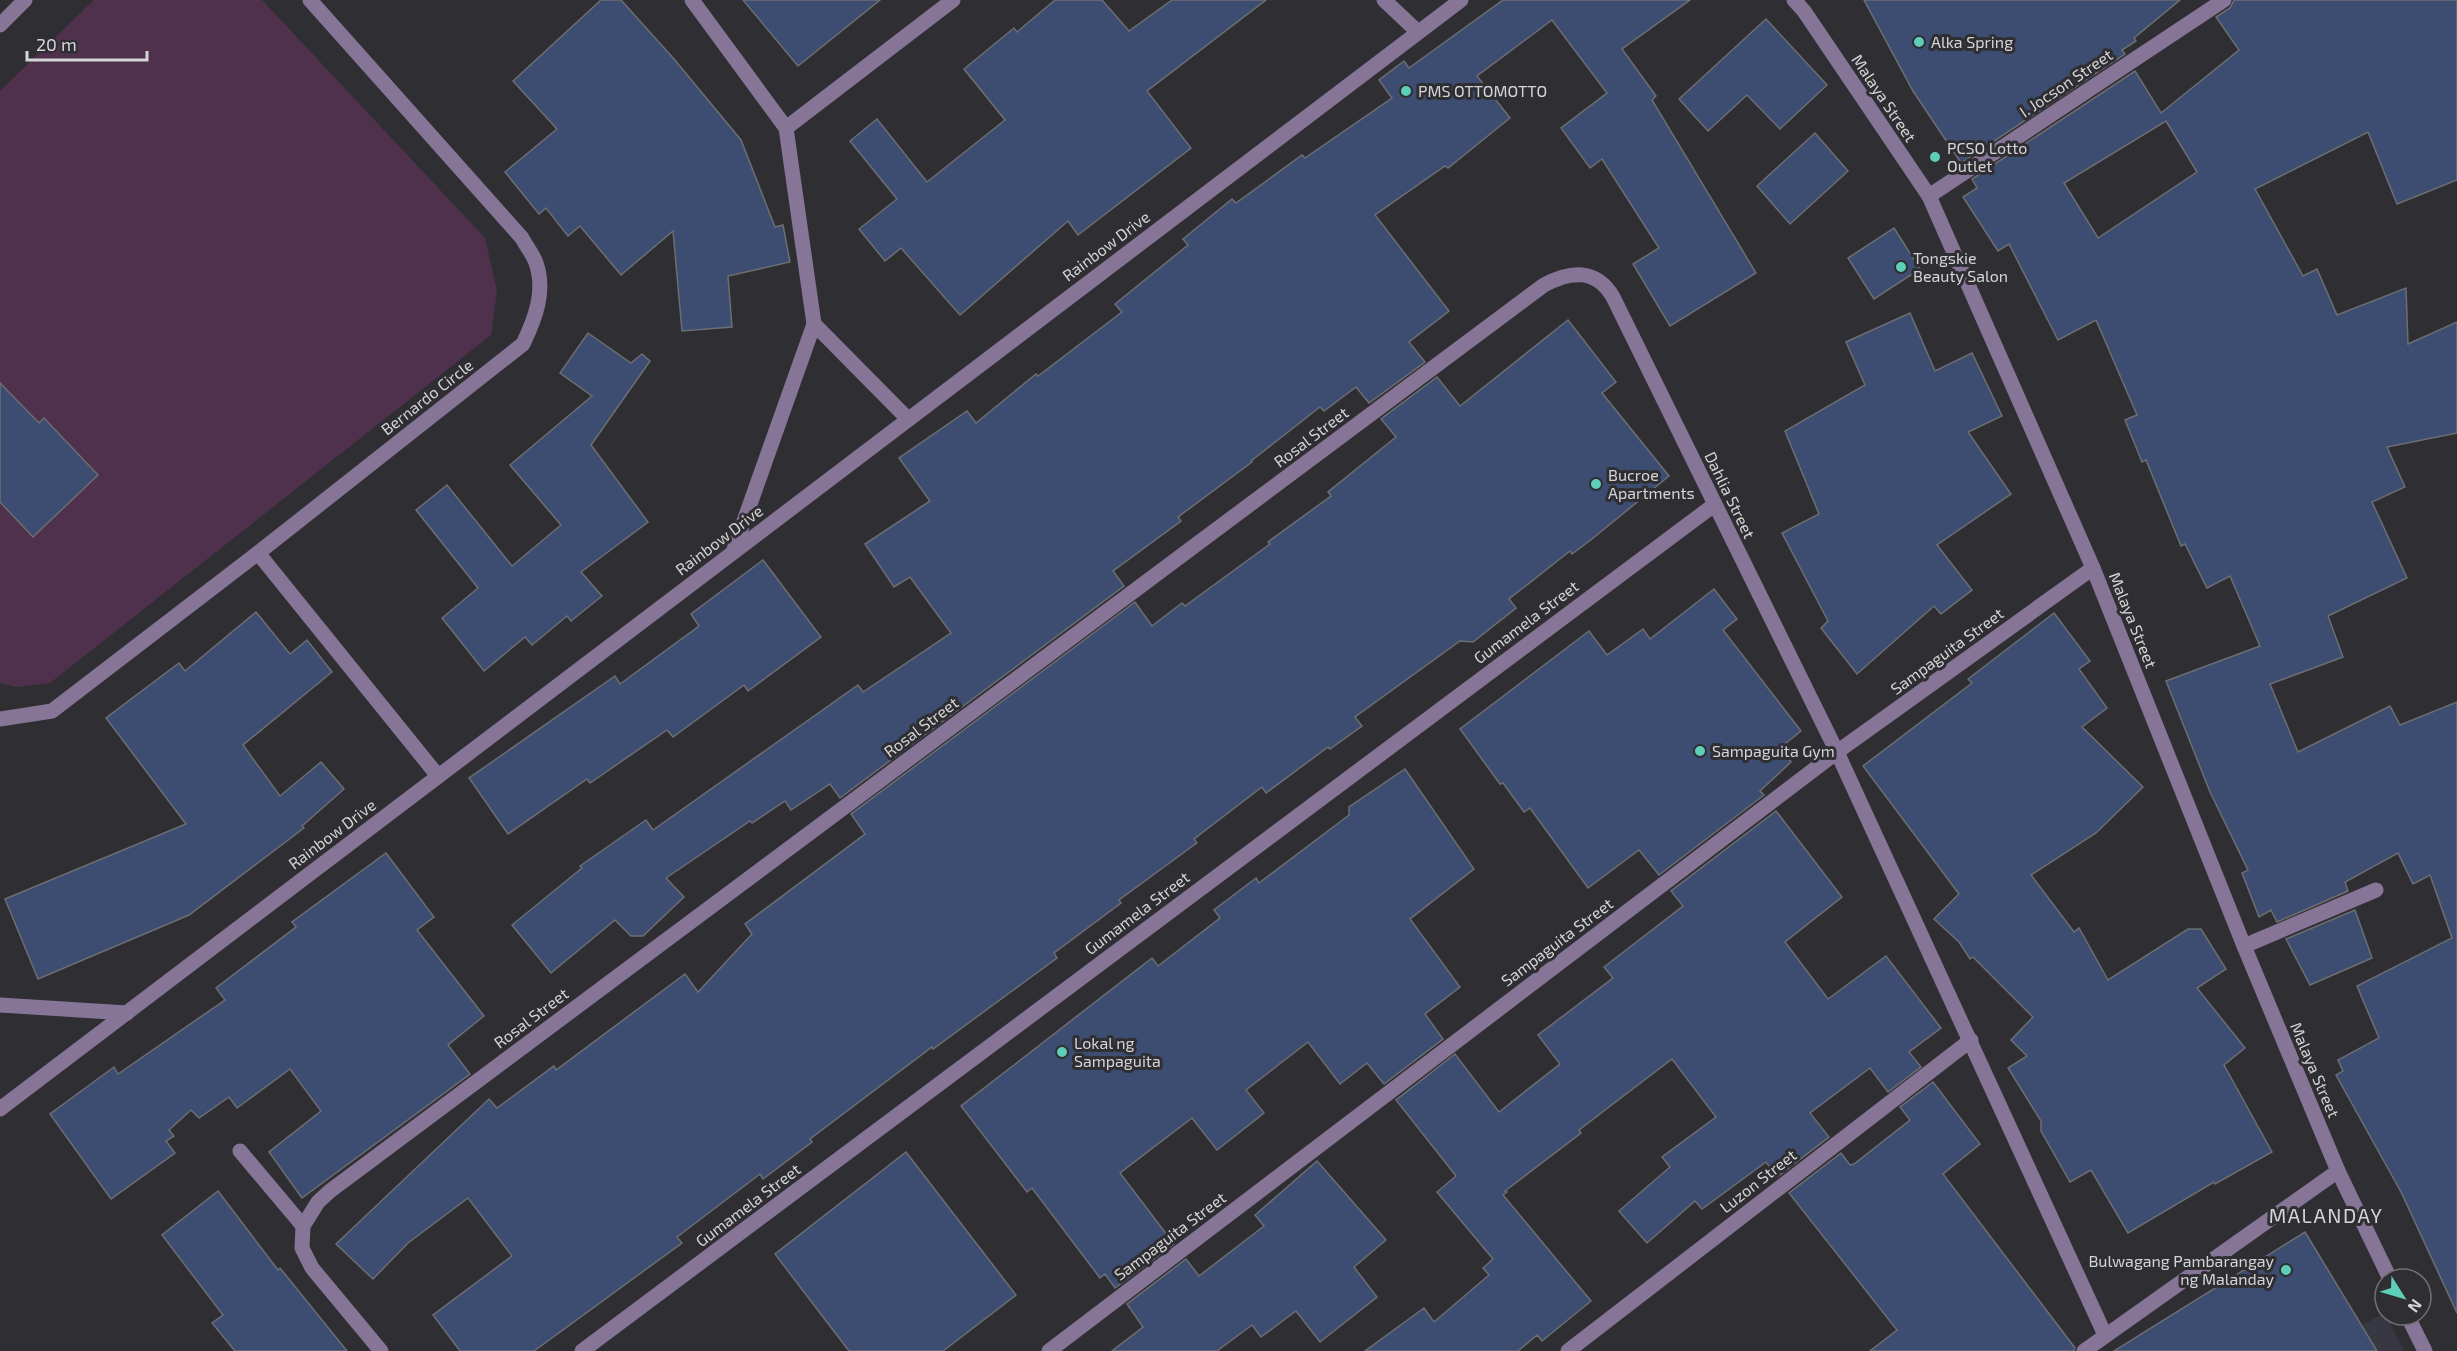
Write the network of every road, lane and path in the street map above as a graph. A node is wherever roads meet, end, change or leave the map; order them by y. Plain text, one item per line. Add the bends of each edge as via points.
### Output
1 (26, 0) edge
2 (310, 0) edge
3 (692, 0) edge
4 (953, 0) edge
5 (1384, 0) edge
6 (1461, 0) edge
7 (1794, 0) edge
8 (2223, 0) edge
9 (0, 25) edge
10 (1418, 32) junction
11 (786, 128) junction
12 (1929, 196) junction
13 (1573, 274) joint
14 (814, 324) junction
15 (908, 419) junction
16 (1714, 505) junction
17 (733, 552) junction
18 (258, 553) junction
19 (2093, 568) junction
20 (0, 719) edge
21 (1837, 752) junction
22 (438, 776) junction
23 (2376, 890) dead end
24 (2244, 946) junction
25 (0, 1005) edge
26 (127, 1013) junction
27 (1971, 1040) junction
28 (0, 1109) edge
29 (240, 1151) dead end
30 (2338, 1171) junction
31 (303, 1226) junction
32 (2384, 1267) edge
33 (2413, 1327) edge
34 (2105, 1335) junction
35 (381, 1351) edge
36 (582, 1351) edge
37 (1049, 1351) edge
38 (1568, 1351) edge
39 (2084, 1351) edge
40 (2425, 1351) edge

1 - 9 street
2 - 18 street, Bernardo Circle via 522,238 536,263 540,291 536,317 523,344
3 - 11 street
4 - 11 street
5 - 10 street
6 - 10 street, Rainbow Drive
7 - 12 street, Malaya Street
8 - 12 street, I. Jocson Street
10 - 15 street, Rainbow Drive
11 - 14 street
12 - 19 street, Malaya Street
13 - 16 street, Dahlia Street via 1594,279 1609,290
13 - 31 street, Rosal Street via 1555,279 1534,292 340,1184 318,1202
14 - 15 street
14 - 17 street
15 - 17 street, Rainbow Drive
16 - 21 street, Dahlia Street
16 - 36 street, Gumamela Street
17 - 22 street, Rainbow Drive
18 - 20 street, Bernardo Circle via 52,711
18 - 22 street
19 - 21 street, Sampaguita Street
19 - 24 street, Malaya Street
21 - 27 street
21 - 37 street, Sampaguita Street
22 - 26 street, Rainbow Drive
23 - 24 street
24 - 30 street, Malaya Street
25 - 26 street
26 - 28 street, Rainbow Drive
27 - 34 street
27 - 38 street, Luzon Street
29 - 31 street
30 - 32 street, Malaya Street
30 - 34 street
31 - 35 street via 303,1248 312,1268
33 - 40 street
34 - 39 street

